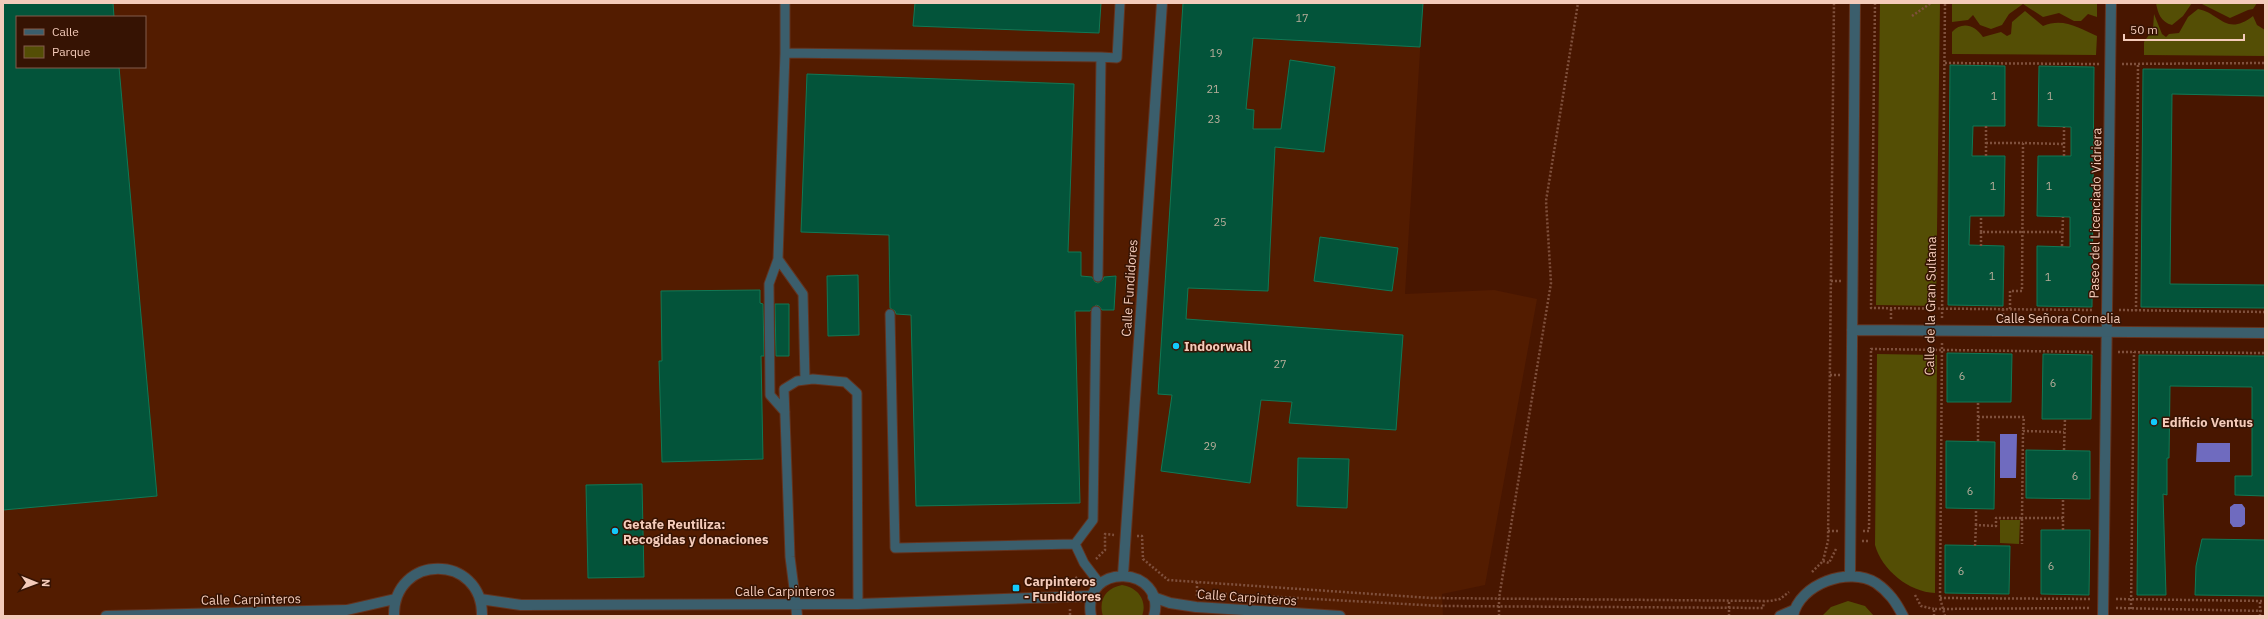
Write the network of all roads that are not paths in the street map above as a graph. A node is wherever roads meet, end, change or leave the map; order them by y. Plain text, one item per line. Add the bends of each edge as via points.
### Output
1 (785, 3) edge
2 (1120, 3) edge
3 (1162, 3) edge
4 (1855, 3) edge
5 (2111, 3) edge
6 (785, 53) junction
7 (1101, 57) junction
8 (778, 259) junction
9 (1098, 277) dead end
10 (1096, 311) dead end
11 (890, 314) dead end
12 (1852, 330) junction
13 (2107, 332) junction
14 (2265, 333) edge
15 (805, 380) junction
16 (785, 412) junction
17 (1075, 544) junction
18 (1123, 575) junction
19 (1850, 576) junction
20 (1100, 584) junction
21 (1091, 596) junction
22 (1153, 597) junction
23 (395, 599) junction
24 (480, 599) junction
25 (796, 604) junction
26 (858, 604) junction
27 (1794, 613) edge
28 (106, 616) edge
29 (394, 616) edge
30 (482, 616) edge
31 (797, 616) edge
32 (1091, 616) edge
33 (1154, 616) edge
34 (1340, 616) edge
35 (1780, 616) edge
36 (1902, 616) edge
37 (2103, 616) edge

1 - 6 lane
2 - 7 lane via 1116,58
3 - 18 street, Calle Fundidores
4 - 12 street
5 - 13 street, Paseo del Licenciado Vidriera
6 - 7 lane
6 - 8 lane
7 - 9 lane
8 - 15 lane via 803,294
8 - 16 lane via 769,284 770,395
10 - 17 lane via 1093,520
11 - 17 lane via 895,548
12 - 13 street, Calle Señora Cornelia
12 - 19 street
13 - 14 street, Calle Señora Cornelia
13 - 37 street, Paseo del Licenciado Vidriera
15 - 16 lane via 796,381 784,389
15 - 26 lane via 845,382 857,393
16 - 25 lane via 790,557
17 - 20 lane via 1087,568
18 - 20 street via 1109,578
18 - 22 street via 1136,578 1143,583
19 - 27 street via 1818,584 1802,598
19 - 36 street via 1875,582 1894,598
20 - 21 street
21 - 26 street, Calle Carpinteros
21 - 32 street
22 - 33 street
22 - 34 street, Calle Carpinteros via 1196,607
23 - 24 street via 405,582 417,573 432,568 455,571 468,580
23 - 28 street, Calle Carpinteros via 347,610
23 - 29 street
24 - 25 street, Calle Carpinteros via 521,605
24 - 30 street
25 - 26 street, Calle Carpinteros
25 - 31 street
27 - 35 street

